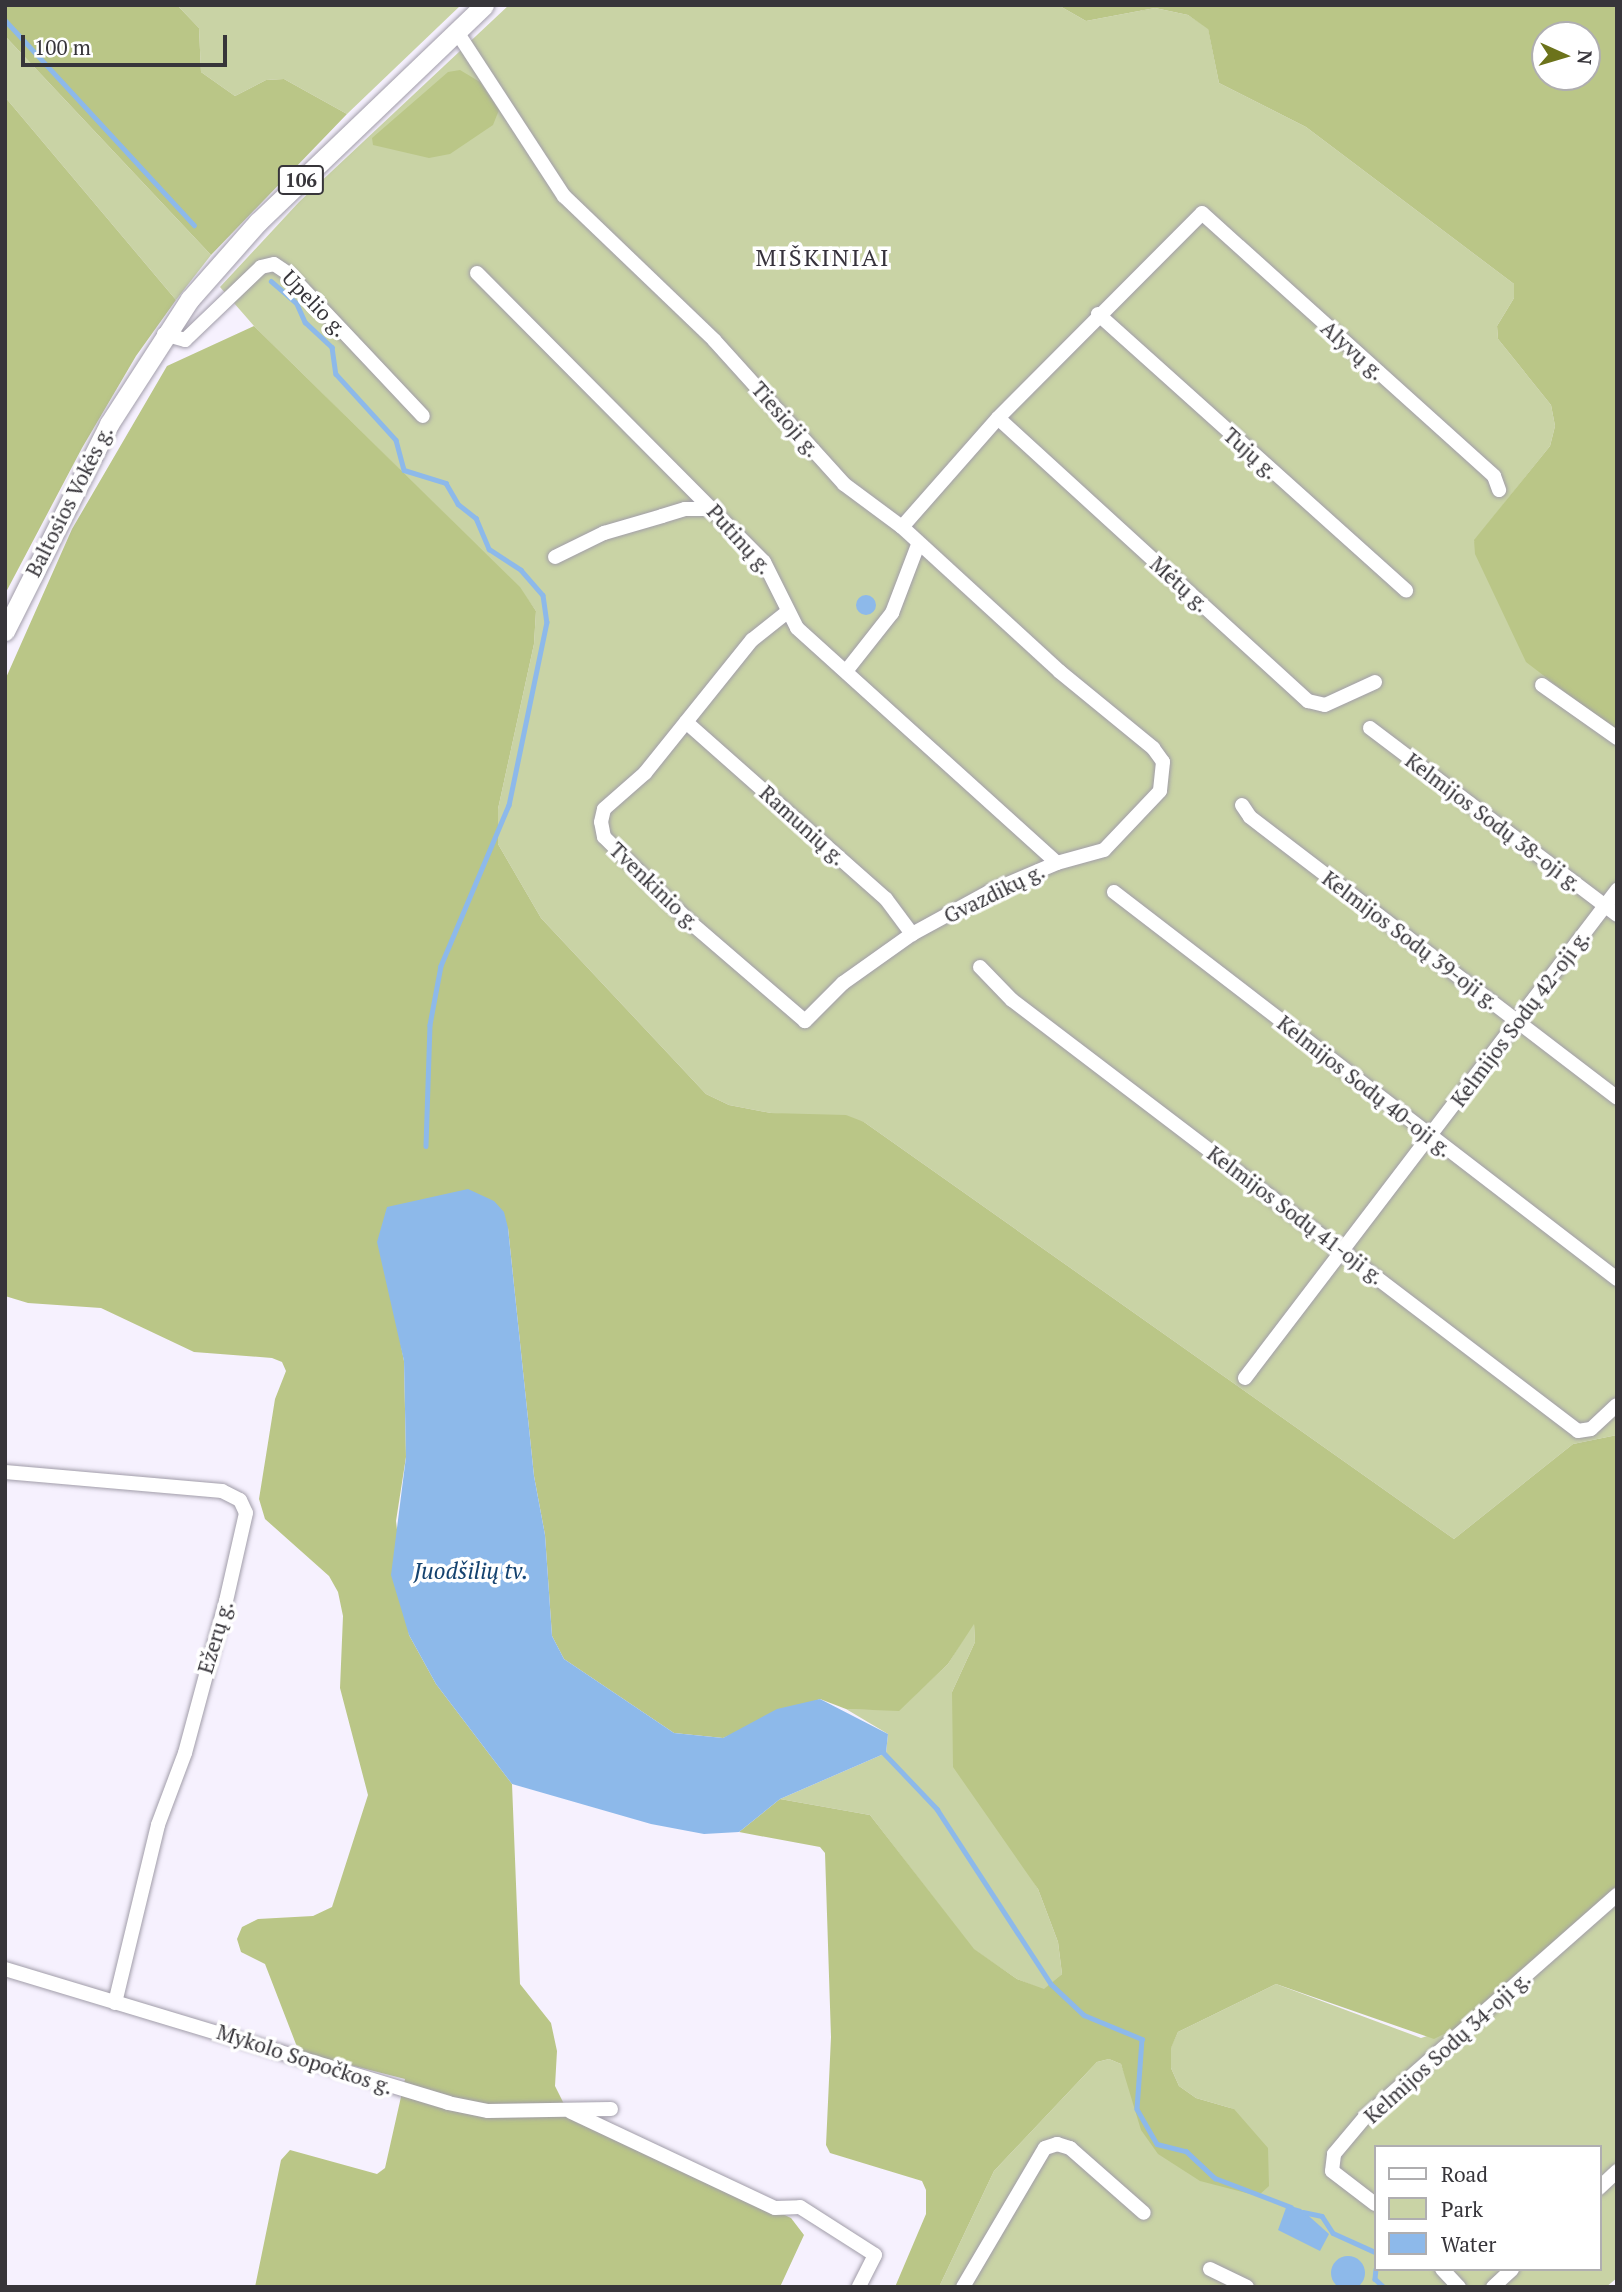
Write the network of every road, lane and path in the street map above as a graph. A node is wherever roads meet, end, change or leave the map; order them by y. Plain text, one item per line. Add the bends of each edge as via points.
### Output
1 (484, 5) edge
2 (457, 32) junction
3 (477, 273) dead end
4 (1098, 314) junction
5 (164, 334) junction
6 (423, 416) dead end
7 (998, 418) junction
8 (1499, 490) dead end
9 (715, 509) junction
10 (902, 527) junction
11 (918, 545) junction
12 (555, 557) dead end
13 (1406, 590) dead end
14 (786, 613) junction
15 (5, 631) edge
16 (847, 670) junction
17 (1375, 682) dead end
18 (1542, 685) dead end
19 (686, 723) junction
20 (1370, 729) dead end
21 (1617, 738) edge
22 (1163, 762) joint
23 (1242, 805) dead end
24 (1057, 863) junction
25 (1617, 890) edge
26 (1114, 892) dead end
27 (1611, 911) edge
28 (912, 934) junction
29 (980, 967) dead end
30 (805, 1021) joint
31 (1518, 1022) junction
32 (1617, 1098) edge
33 (1430, 1136) junction
34 (1343, 1250) junction
35 (1617, 1279) edge
36 (1245, 1378) dead end
37 (1617, 1405) edge
38 (5, 1472) edge
39 (1617, 1895) edge
40 (5, 1969) edge
41 (115, 2003) junction
42 (611, 2109) dead end
43 (566, 2110) junction
44 (1617, 2171) edge
45 (1601, 2186) edge
46 (1374, 2203) edge
47 (1144, 2213) dead end
48 (1210, 2269) dead end
49 (1444, 2271) edge
50 (1510, 2271) edge
51 (859, 2287) edge
52 (962, 2287) edge
53 (1247, 2287) edge
54 (1459, 2287) edge
55 (1493, 2287) edge

1 - 2 main road, 106
2 - 5 main road, 106 via 258,222
2 - 10 street, Tiesioji g. via 564,196 714,340 844,484
3 - 9 street, Putinų g.
4 - 7 street
4 - 8 street, Alyvų g. via 1202,213 1494,476
4 - 13 street, Tujų g.
5 - 6 street, Upelio g. via 185,340 261,267 274,264 289,274
5 - 15 main road, Baltosios Vokės g. / 106 via 78,480
7 - 10 street
7 - 17 street, Mėtų g. via 1308,701 1325,705
9 - 12 street via 685,509 604,533
9 - 14 street, Putinų g. via 764,562
10 - 11 street, Tiesioji g.
11 - 16 street via 892,613
11 - 22 street, Tiesioji g. via 1153,748
14 - 16 street, Putinų g.
14 - 19 street, Tvenkinio g. via 752,640
16 - 24 street, Putinų g.
18 - 21 street
19 - 28 street, Ramunių g. via 886,899
19 - 30 street, Tvenkinio g. via 645,773 604,809 601,830 690,922
20 - 27 street, Kelmijos Sodų 38-oji g.
22 - 24 street, Gvazdikų g. via 1160,791 1124,832 1104,850
23 - 31 street, Kelmijos Sodų 39-oji g. via 1250,817
24 - 28 street, Gvazdikų g. via 991,891
25 - 27 street, Kelmijos Sodų 42-oji g.
26 - 33 street, Kelmijos Sodų 40-oji g.
27 - 31 street, Kelmijos Sodų 42-oji g.
28 - 30 street, Gvazdikų g. via 843,984
29 - 34 street, Kelmijos Sodų 41-oji g. via 1012,1000
31 - 32 street, Kelmijos Sodų 39-oji g.
31 - 33 street, Kelmijos Sodų 42-oji g.
33 - 34 street, Kelmijos Sodų 42-oji g.
33 - 35 street, Kelmijos Sodų 40-oji g.
34 - 36 street, Kelmijos Sodų 42-oji g.
34 - 37 street, Kelmijos Sodų 41-oji g. via 1578,1431 1591,1429
38 - 41 street, Ežerų g. via 222,1491 240,1500 246,1513 185,1753 158,1825
39 - 46 street, Kelmijos Sodų 34-oji g. via 1366,2116 1334,2154 1332,2171
40 - 41 street, Mykolo Sopočkos g.
41 - 43 street, Mykolo Sopočkos g. via 448,2103 488,2111
42 - 43 street, Mykolo Sopočkos g.
43 - 51 street via 775,2208 800,2207 875,2255
44 - 45 street
47 - 52 street via 1070,2148 1057,2144 1045,2148
48 - 53 street
49 - 54 street
50 - 55 street

